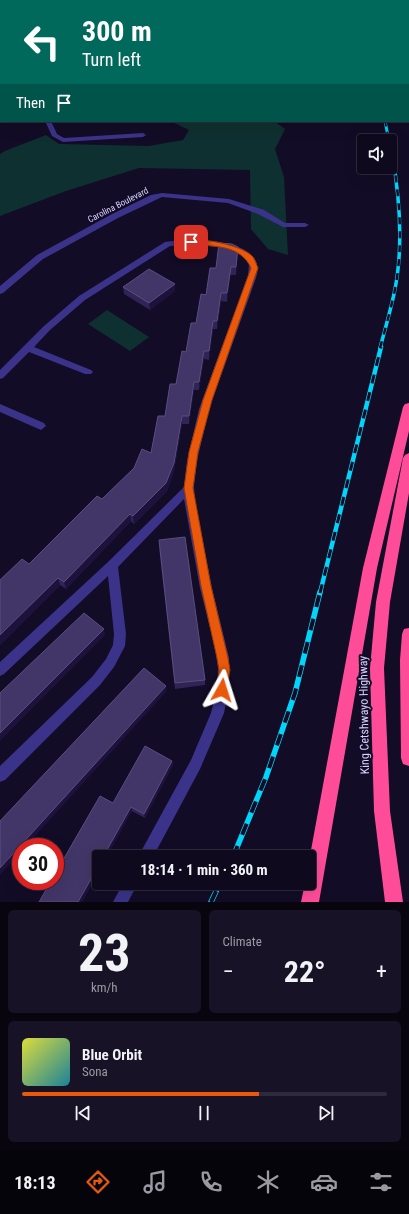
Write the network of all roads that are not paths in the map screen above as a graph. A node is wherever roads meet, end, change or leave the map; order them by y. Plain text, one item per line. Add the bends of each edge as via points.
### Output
1 (48, 122) edge
2 (143, 135) dead end
3 (305, 225) dead end
4 (0, 291) edge
5 (27, 348) junction
6 (88, 372) dead end
7 (0, 376) edge
8 (409, 407) edge
9 (0, 408) edge
10 (41, 426) dead end
11 (409, 458) edge
12 (189, 488) junction
13 (112, 565) junction
14 (409, 634) edge
15 (0, 670) edge
16 (409, 758) edge
17 (0, 775) edge
18 (149, 850) edge
19 (316, 863) edge
20 (127, 890) edge
21 (312, 890) edge
22 (316, 890) edge
23 (120, 902) edge
24 (310, 902) edge
25 (316, 902) edge
26 (394, 902) edge

1 - 2 street via 54,135 63,140
3 - 4 street, Carolina Boulevard via 283,226 257,210 229,201 160,195 115,216 40,258
5 - 6 street
5 - 7 street
5 - 12 street via 82,298 168,244 191,242 227,246 249,257 254,268 208,400 193,452
8 - 19 highway via 370,568
9 - 10 street
11 - 26 highway, King Cetshwayo Highway via 383,602 377,668 382,811
12 - 13 street
12 - 18 street via 206,586 223,658 222,690 219,706 198,762
13 - 15 street
13 - 17 street via 120,634 118,646 110,663 96,681
14 - 16 highway
20 - 23 street
21 - 24 highway
22 - 25 highway

